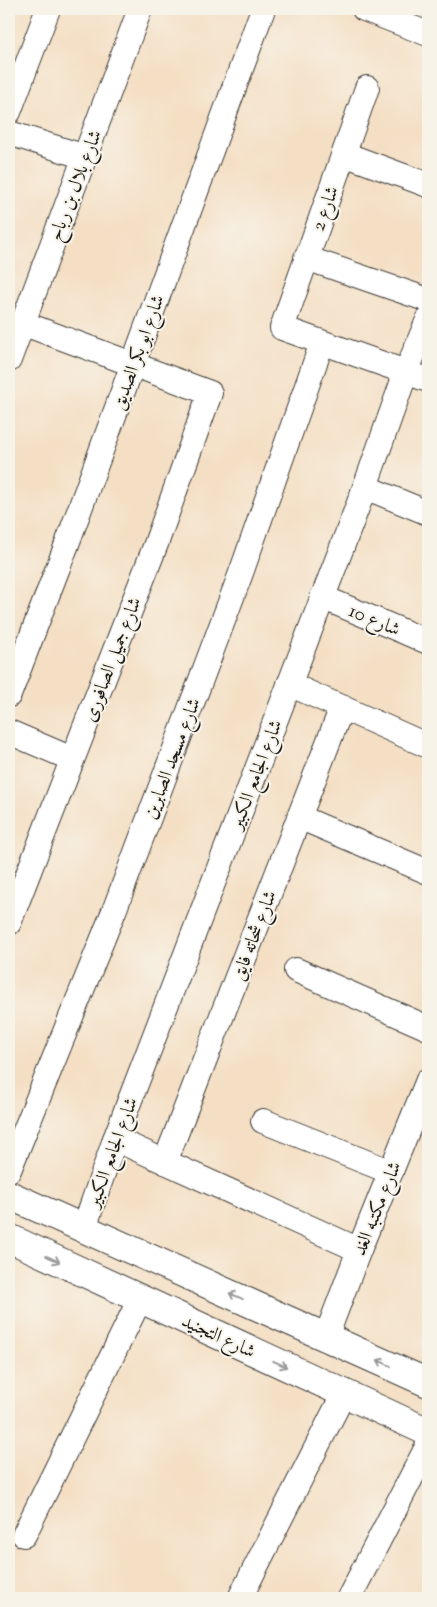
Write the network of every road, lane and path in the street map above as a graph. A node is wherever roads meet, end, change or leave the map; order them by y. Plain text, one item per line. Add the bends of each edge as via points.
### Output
1 (48, 9) edge
2 (138, 9) edge
3 (263, 9) edge
4 (364, 9) edge
5 (404, 16) edge
6 (428, 34) edge
7 (367, 88) dead end
8 (9, 112) edge
9 (9, 133) edge
10 (344, 154) junction
11 (85, 157) junction
12 (428, 185) edge
13 (306, 258) junction
14 (428, 300) edge
15 (20, 312) edge
16 (428, 320) edge
17 (322, 343) junction
18 (9, 360) edge
19 (132, 364) junction
20 (406, 372) junction
21 (428, 380) edge
22 (365, 487) junction
23 (428, 513) edge
24 (322, 597) junction
25 (428, 642) edge
26 (289, 684) junction
27 (9, 695) edge
28 (342, 707) junction
29 (9, 732) edge
30 (428, 746) edge
31 (72, 759) junction
32 (299, 817) junction
33 (428, 872) edge
34 (9, 923) edge
35 (296, 970) dead end
36 (428, 1028) edge
37 (428, 1080) edge
38 (263, 1121) dead end
39 (115, 1139) junction
40 (165, 1162) junction
41 (9, 1170) edge
42 (391, 1172) junction
43 (9, 1195) edge
44 (84, 1228) junction
45 (9, 1238) edge
46 (359, 1250) junction
47 (140, 1299) junction
48 (326, 1337) junction
49 (428, 1384) edge
50 (344, 1393) junction
51 (428, 1432) edge
52 (428, 1445) edge
53 (24, 1535) dead end
54 (240, 1598) edge
55 (349, 1598) edge

1 - 8 street
2 - 11 street, شارع بلال بن رباح
3 - 19 street, شارع ابو بكر الصديق
4 - 5 street
5 - 6 street
7 - 10 street, شارع 2
9 - 11 street
10 - 12 street
10 - 13 street, شارع 2
11 - 15 street, شارع بلال بن رباح
13 - 14 street
13 - 17 street, شارع 2 via 282,328
15 - 18 street, شارع بلال بن رباح
15 - 19 street
16 - 20 street, شارع الجامع الكبير
17 - 20 street
17 - 41 street, شارع مسجد الصابرين via 241,574 121,893
19 - 27 street, شارع ابو بكر الصديق
19 - 31 street, شارع جميل الصافورى via 210,393 156,544
20 - 21 street
20 - 22 street, شارع الجامع الكبير
22 - 23 street
22 - 24 street, شارع الجامع الكبير
24 - 25 street, شارع 10
24 - 26 street, شارع الجامع الكبير
26 - 28 street
26 - 39 street, شارع الجامع الكبير
28 - 30 street
28 - 32 street, شارع شحاته فايق
29 - 31 street
31 - 34 street, شارع جميل الصافورى
32 - 33 street
32 - 40 street, شارع شحاته فايق
35 - 36 street
37 - 42 street, شارع مكتبه الغد
38 - 42 street
39 - 40 street
39 - 44 street, شارع الجامع الكبير
40 - 46 street
42 - 46 street, شارع مكتبه الغد
43 - 44 highway
48 -> 44 highway
45 -> 47 highway, شارع التجنيد
46 - 48 street, شارع مكتبه الغد
47 -> 50 highway, شارع التجنيد
47 - 53 street
49 -> 48 highway
50 - 51 highway, شارع التجنيد
50 - 54 street
52 - 55 street

